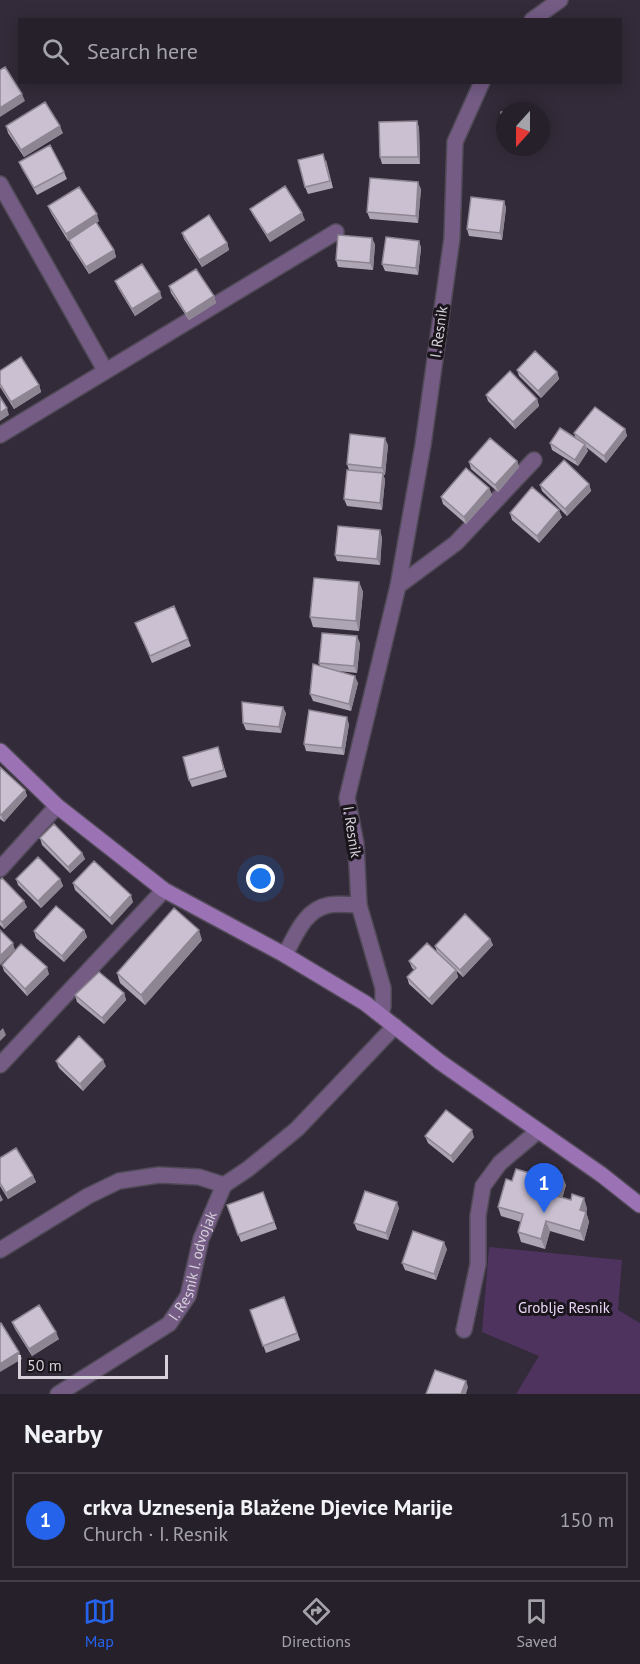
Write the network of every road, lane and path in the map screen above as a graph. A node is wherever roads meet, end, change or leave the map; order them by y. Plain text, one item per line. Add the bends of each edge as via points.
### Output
1 (560, 0) edge
2 (535, 18) edge
3 (481, 84) edge
4 (0, 184) edge
5 (336, 231) dead end
6 (105, 370) junction
7 (0, 435) edge
8 (534, 460) dead end
9 (398, 586) junction
10 (0, 751) edge
11 (57, 806) junction
12 (0, 869) edge
13 (164, 890) junction
14 (358, 905) junction
15 (285, 955) junction
16 (381, 1015) junction
17 (395, 1026) junction
18 (0, 1065) edge
19 (538, 1131) junction
20 (224, 1185) junction
21 (640, 1205) edge
22 (0, 1250) edge
23 (464, 1330) dead end
24 (58, 1394) edge

1 - 2 street
3 - 9 street, I. Resnik via 455,142 452,238 423,445
4 - 6 street
5 - 6 street
6 - 7 street
8 - 9 street via 456,543
9 - 14 street, I. Resnik via 347,798 356,844
10 - 11 street
11 - 12 street
11 - 13 street
13 - 15 street
13 - 18 street
14 - 15 street via 329,905 315,911 302,923
14 - 16 street, I. Resnik via 382,987
15 - 16 street
16 - 17 street
17 - 19 street
17 - 20 street via 297,1129
19 - 21 street
19 - 23 street via 500,1163 483,1186 478,1216 478,1264
20 - 22 street via 199,1177 159,1175 119,1181
20 - 24 street, I. Resnik I. odvojak via 201,1239 188,1296 169,1324

